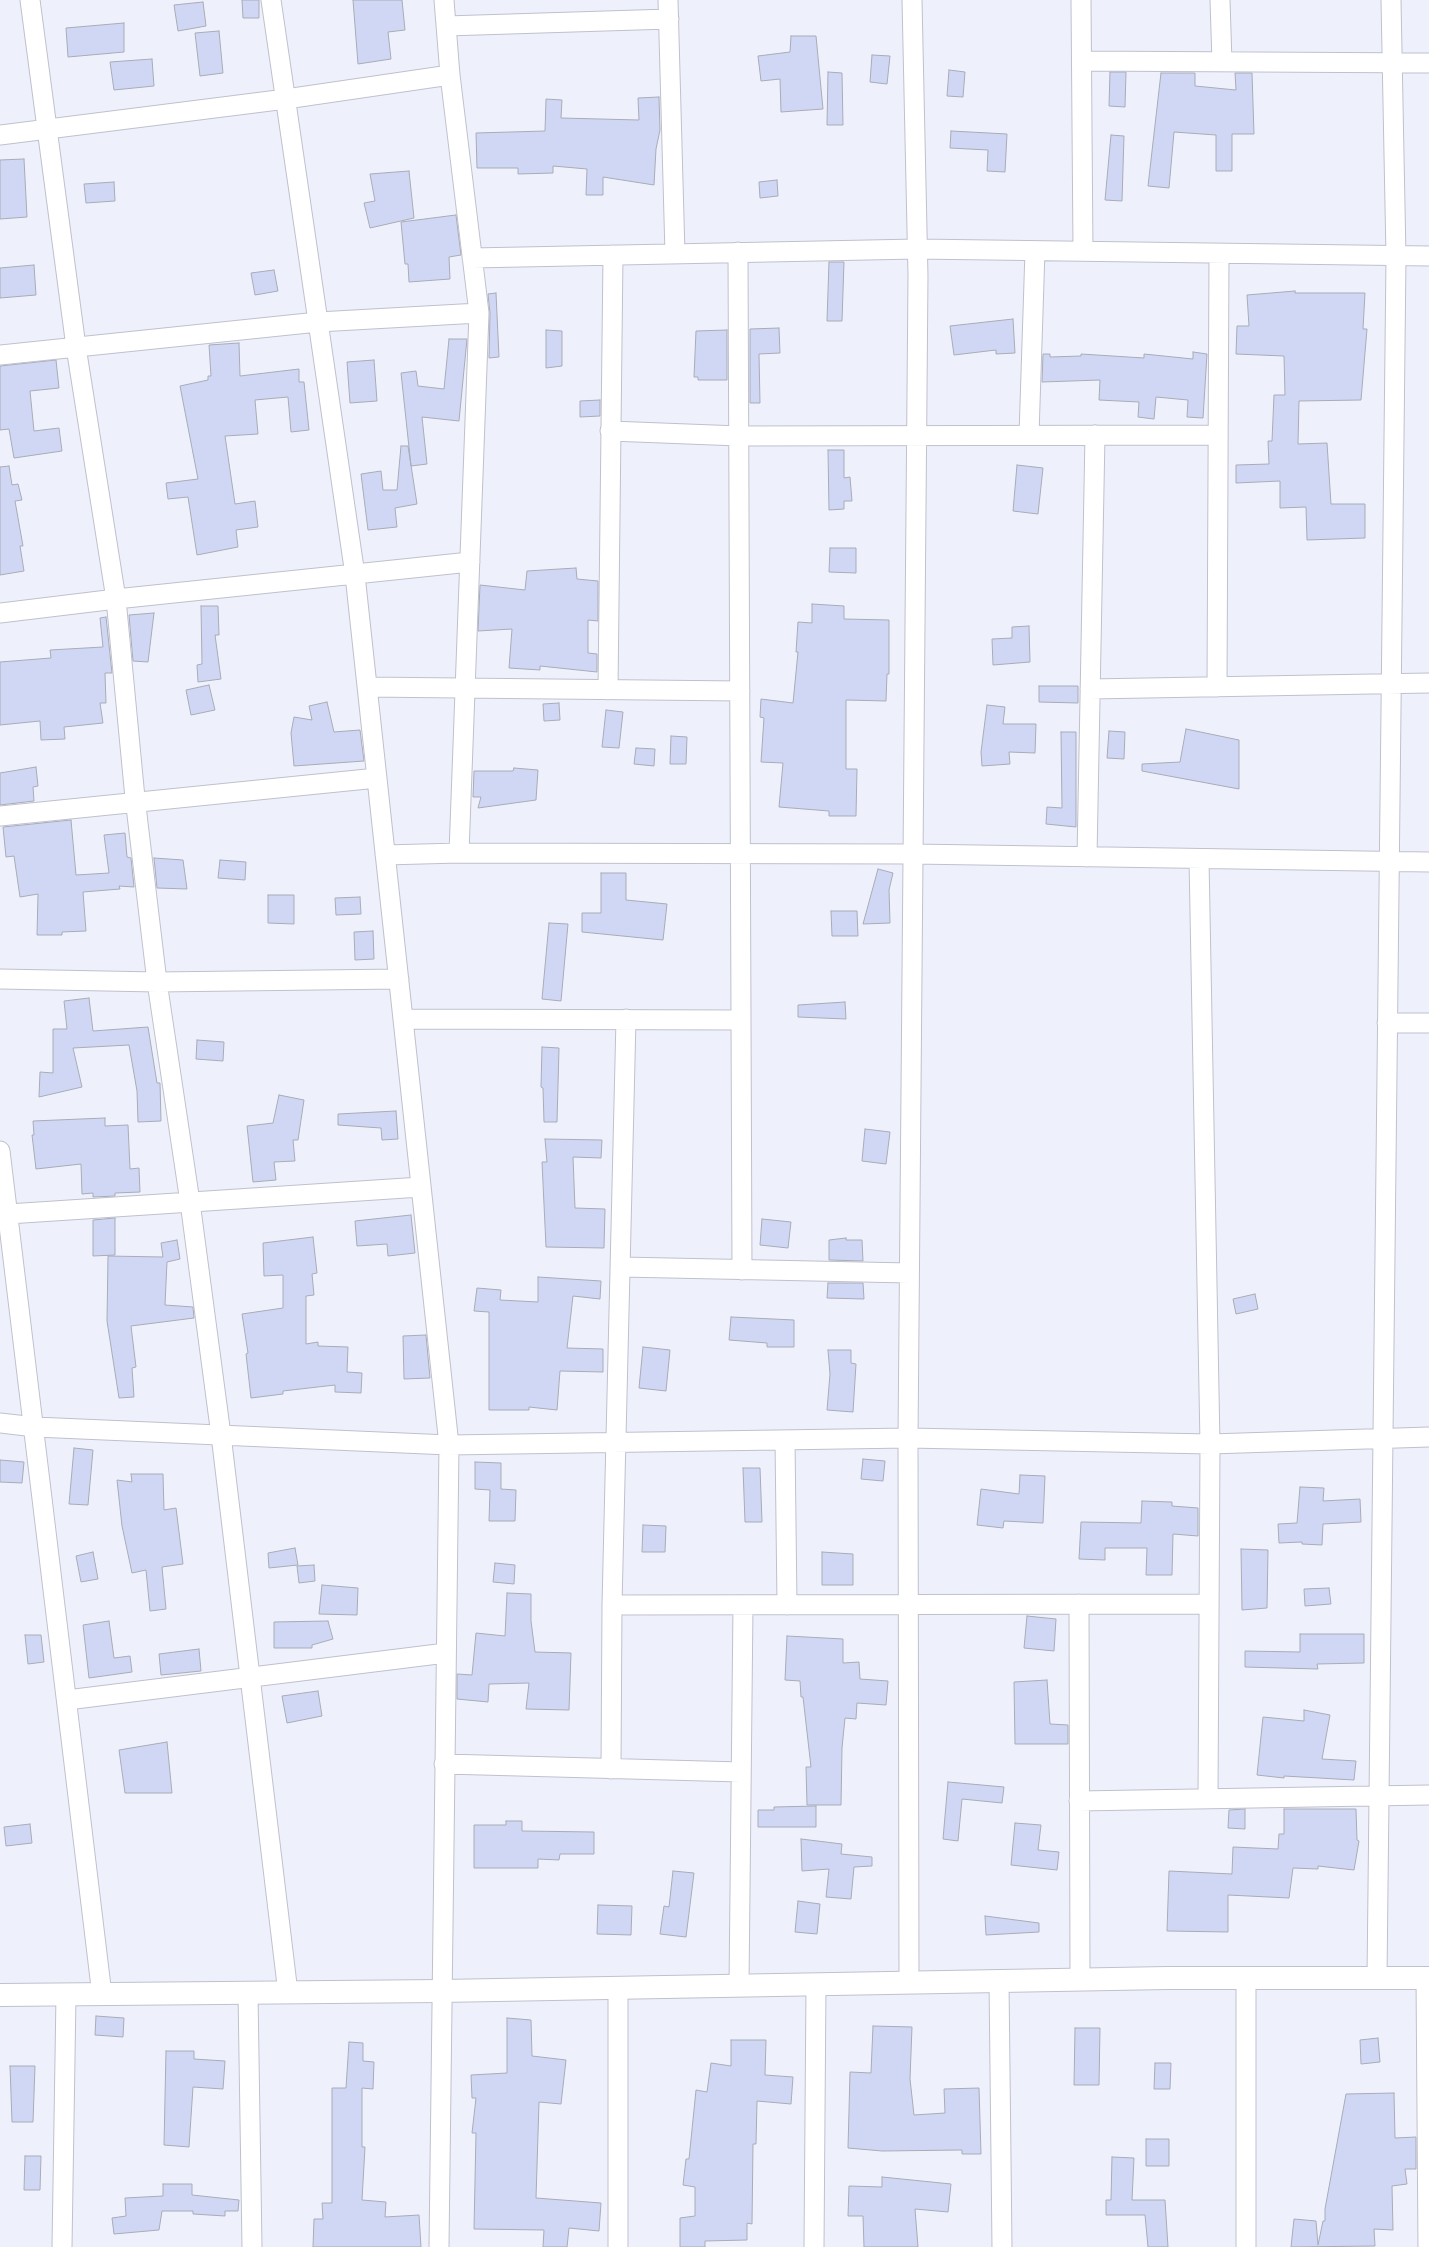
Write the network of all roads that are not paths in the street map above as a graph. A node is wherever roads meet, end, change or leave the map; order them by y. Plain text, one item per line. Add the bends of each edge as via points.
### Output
1 (30, 0) edge
2 (271, 0) edge
3 (444, 0) edge
4 (668, 0) edge
5 (912, 0) edge
6 (1081, 0) edge
7 (1220, 0) edge
8 (1391, 0) edge
9 (669, 19) junction
10 (446, 26) junction
11 (1082, 61) junction
12 (1222, 62) junction
13 (1392, 63) junction
14 (1429, 63) edge
15 (450, 75) junction
16 (286, 99) junction
17 (47, 131) junction
18 (0, 135) edge
19 (917, 249) junction
20 (1035, 251) junction
21 (738, 252) junction
22 (1083, 252) junction
23 (676, 254) junction
24 (1219, 254) junction
25 (612, 255) junction
26 (1429, 256) edge
27 (1396, 257) junction
28 (472, 258) junction
29 (479, 313) junction
30 (318, 322) junction
31 (76, 347) junction
32 (0, 355) edge
33 (610, 431) junction
34 (916, 435) junction
35 (1029, 435) junction
36 (1095, 435) junction
37 (1218, 435) junction
38 (739, 436) junction
39 (470, 562) junction
40 (355, 575) junction
41 (116, 599) junction
42 (0, 613) edge
43 (1429, 683) edge
44 (1391, 684) junction
45 (367, 687) junction
46 (1217, 687) junction
47 (465, 688) junction
48 (1090, 689) junction
49 (608, 690) junction
50 (740, 691) junction
51 (377, 778) junction
52 (135, 802) junction
53 (0, 816) edge
54 (459, 853) junction
55 (741, 854) junction
56 (913, 854) junction
57 (385, 855) junction
58 (1087, 857) junction
59 (1199, 859) junction
60 (1389, 862) junction
61 (1429, 862) edge
62 (0, 979) edge
63 (399, 980) junction
64 (157, 982) junction
65 (403, 1019) junction
66 (626, 1019) junction
67 (741, 1020) junction
68 (1387, 1023) junction
69 (1429, 1023) edge
70 (0, 1151) edge
71 (421, 1187) junction
72 (190, 1202) junction
73 (8, 1214) junction
74 (621, 1267) junction
75 (742, 1270) junction
76 (909, 1273) junction
77 (0, 1423) edge
78 (34, 1427) junction
79 (221, 1435) junction
80 (1383, 1437) junction
81 (1429, 1437) edge
82 (908, 1438) junction
83 (785, 1440) junction
84 (617, 1442) junction
85 (1210, 1444) junction
86 (448, 1445) junction
87 (908, 1604) junction
88 (1079, 1604) junction
89 (1209, 1604) junction
90 (612, 1605) junction
91 (743, 1605) junction
92 (787, 1605) junction
93 (446, 1653) junction
94 (249, 1678) junction
95 (67, 1700) junction
96 (444, 1764) junction
97 (611, 1768) junction
98 (741, 1772) junction
99 (1379, 1795) junction
100 (1429, 1795) edge
101 (1208, 1798) junction
102 (1079, 1801) junction
103 (1246, 1978) junction
104 (1377, 1978) junction
105 (1427, 1978) edge
106 (1080, 1980) junction
107 (999, 1981) junction
108 (909, 1983) junction
109 (816, 1984) junction
110 (739, 1986) junction
111 (618, 1988) junction
112 (440, 1991) junction
113 (248, 1993) junction
114 (288, 1993) junction
115 (102, 1994) junction
116 (0, 1995) edge
117 (66, 1995) junction
118 (62, 2247) edge
119 (252, 2247) edge
120 (439, 2247) edge
121 (618, 2247) edge
122 (814, 2247) edge
123 (1002, 2247) edge
124 (1246, 2247) edge
125 (1428, 2247) edge

1 - 17 street
2 - 16 street
3 - 10 street
4 - 9 street
5 - 19 street
6 - 11 street
7 - 12 street
8 - 13 street
9 - 10 street
9 - 23 street
10 - 15 street
11 - 12 street
11 - 22 street
12 - 13 street
13 - 14 street
13 - 27 street
15 - 16 street
15 - 28 street
16 - 17 street
16 - 30 street
17 - 18 street
17 - 31 street
19 - 20 street
19 - 21 street
19 - 34 street
20 - 22 street
20 - 35 street
21 - 23 street
21 - 38 street
22 - 24 street
23 - 25 street
24 - 27 street
24 - 37 street
25 - 28 street
25 - 33 street
26 - 27 street
27 - 44 street
28 - 29 street
29 - 30 street
29 - 39 street
30 - 31 street
30 - 40 street
31 - 32 street
31 - 41 street
33 - 38 street
33 - 49 street
34 - 35 street
34 - 38 street
34 - 56 street
35 - 36 street
36 - 37 street
36 - 48 street
37 - 46 street
38 - 50 street
39 - 40 street
39 - 47 street
40 - 41 street
40 - 45 street
41 - 42 street
41 - 52 street
43 - 44 street
44 - 46 street
44 - 60 street
45 - 47 street
45 - 51 street
46 - 48 street
47 - 49 street
47 - 54 street
48 - 58 street
49 - 50 street
50 - 55 street
51 - 52 street
51 - 57 street
52 - 53 street
52 - 64 street
54 - 55 street
54 - 57 street
55 - 56 street
55 - 67 street
56 - 58 street
56 - 76 street
57 - 63 street
58 - 59 street
59 - 60 street
59 - 85 street
60 - 61 street
60 - 68 street
62 - 64 street
63 - 64 street
63 - 65 street
64 - 72 street
65 - 66 street
65 - 71 street
66 - 67 street
66 - 74 street
67 - 75 street
68 - 69 street
68 - 80 street
70 - 73 street
71 - 72 street
71 - 86 street
72 - 73 street
72 - 79 street
73 - 78 street
74 - 75 street
74 - 84 street
75 - 76 street
76 - 82 street
77 - 78 street
78 - 79 street
78 - 95 street
79 - 86 street
79 - 94 street
80 - 81 street
80 - 85 street
80 - 99 street
82 - 83 street
82 - 85 street
82 - 87 street
83 - 84 street
83 - 92 street
84 - 86 street
84 - 90 street
85 - 89 street
86 - 93 street
87 - 88 street
87 - 92 street
87 - 108 street
88 - 89 street
88 - 102 street
89 - 101 street
90 - 91 street
90 - 97 street
91 - 92 street
91 - 98 street
93 - 94 street
93 - 96 street
94 - 95 street
94 - 114 street
95 - 115 street
96 - 97 street
96 - 112 street
97 - 98 street
98 - 110 street
99 - 100 street
99 - 101 street
99 - 104 street
101 - 102 street
102 - 106 street
103 - 104 street
103 - 106 street
103 - 124 street
104 - 105 street
105 - 125 street
106 - 107 street
107 - 108 street
107 - 123 street
108 - 109 street
109 - 110 street
109 - 122 street
110 - 111 street
111 - 112 street
111 - 121 street
112 - 114 street
112 - 120 street
113 - 114 street
113 - 115 street
113 - 119 street
115 - 117 street
116 - 117 street
117 - 118 street

